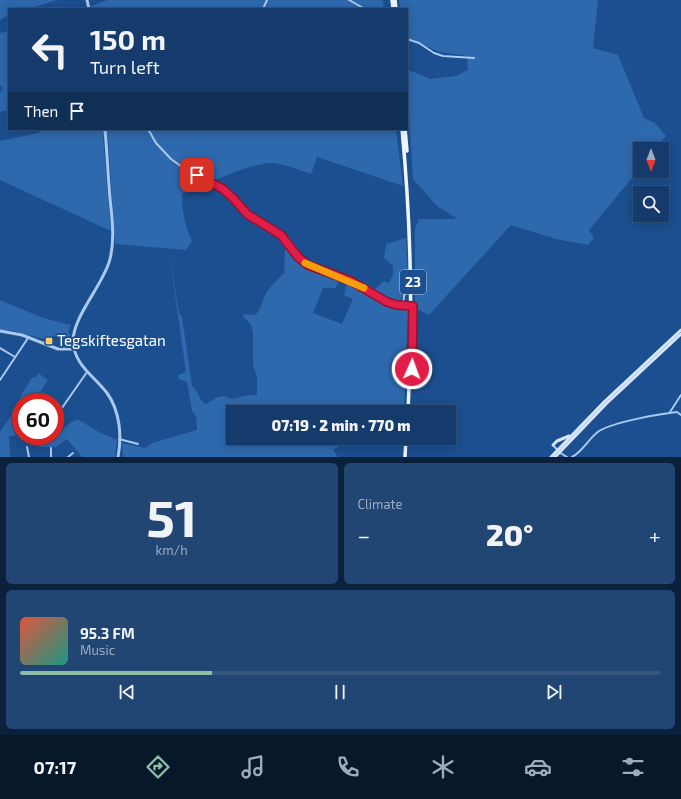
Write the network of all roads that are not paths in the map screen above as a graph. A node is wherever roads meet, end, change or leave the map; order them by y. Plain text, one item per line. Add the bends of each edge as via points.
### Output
1 (349, 0) edge
2 (363, 8) edge
3 (408, 39) edge
4 (474, 58) dead end
5 (105, 130) edge
6 (149, 130) edge
7 (404, 130) edge
8 (404, 130) edge
9 (411, 274) junction
10 (403, 305) junction
11 (412, 306) junction
12 (681, 330) edge
13 (0, 331) edge
14 (681, 334) edge
15 (29, 337) junction
16 (0, 348) edge
17 (74, 349) junction
18 (15, 357) junction
19 (86, 372) junction
20 (0, 380) edge
21 (681, 395) edge
22 (64, 405) edge
23 (409, 405) edge
24 (669, 413) junction
25 (681, 415) edge
26 (571, 435) junction
27 (119, 439) junction
28 (138, 444) dead end
29 (407, 445) edge
30 (554, 445) joint
31 (27, 446) dead end
32 (51, 448) dead end
33 (558, 451) junction
34 (73, 453) dead end
35 (29, 457) edge
36 (51, 457) edge
37 (68, 457) edge
38 (118, 457) edge
39 (406, 457) edge
40 (551, 457) edge
41 (555, 457) edge
42 (567, 457) edge
43 (572, 457) edge

1 - 2 street
3 - 4 street via 443,56
5 - 17 street via 113,230 112,250 106,270 76,328
6 - 10 street via 156,143 171,159 227,192 247,214 281,235 304,262 351,281 387,302
7 - 9 main road, 23
8 - 11 main road, 23 via 412,245
9 - 10 street
9 - 11 main road, 23
10 - 11 street
11 - 23 main road, 23
12 - 26 main road
13 - 15 street
14 - 33 main road
15 - 17 street via 58,349
15 - 18 street
16 - 18 street
17 - 19 street
18 - 20 street
19 - 22 street
19 - 27 street via 111,400 117,415
21 - 24 street
24 - 25 street via 677,412
24 - 43 street via 631,420 604,429
26 - 30 main road via 558,440
26 - 33 main road
27 - 28 street
27 - 38 street
29 - 39 main road
30 - 33 street
31 - 35 street
32 - 36 street
33 - 40 main road
33 - 41 main road
33 - 42 street
34 - 37 street

